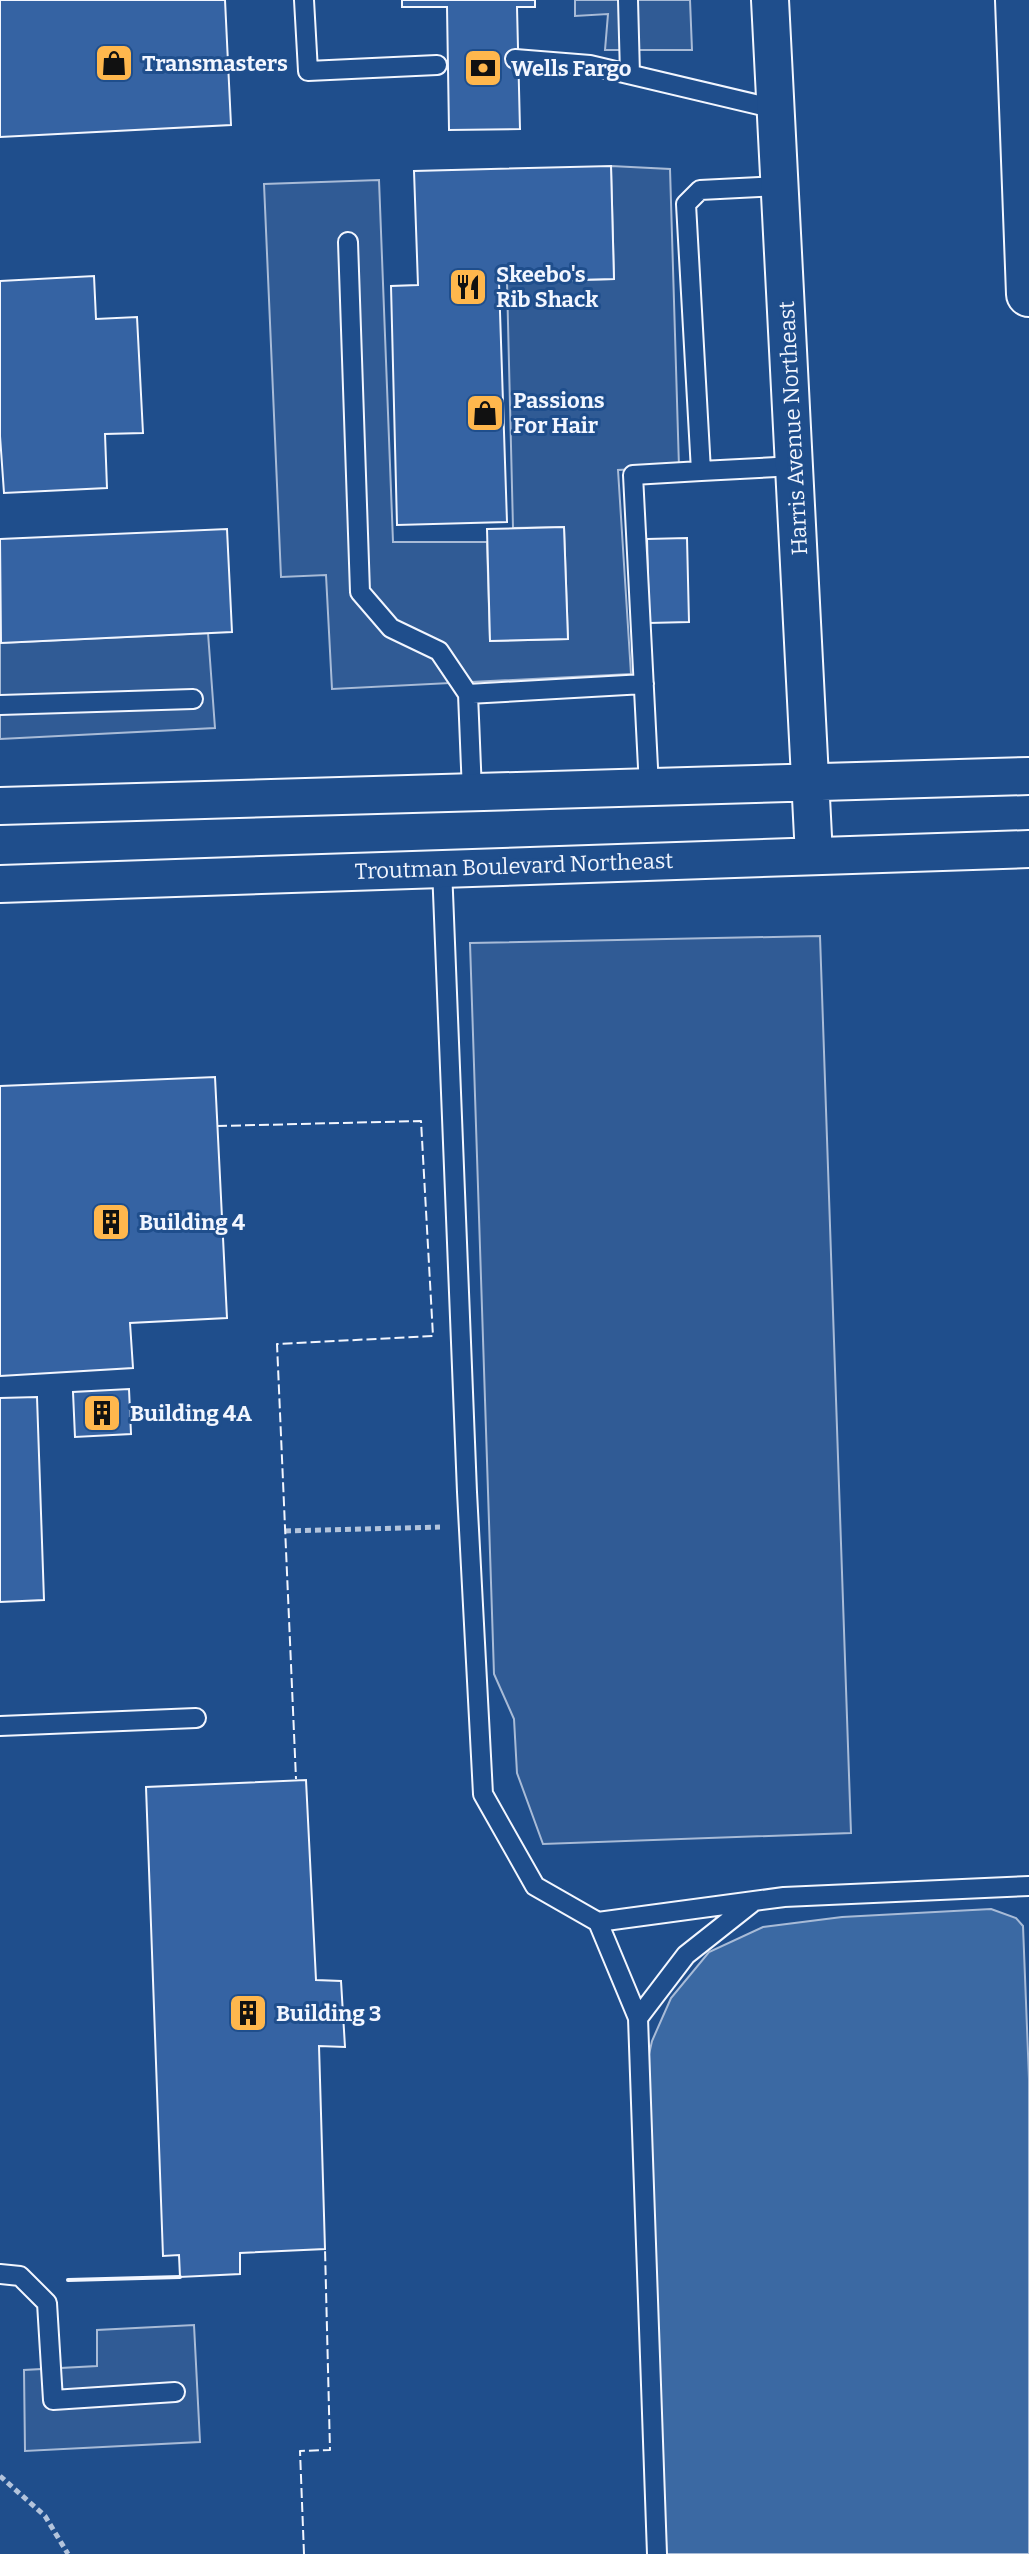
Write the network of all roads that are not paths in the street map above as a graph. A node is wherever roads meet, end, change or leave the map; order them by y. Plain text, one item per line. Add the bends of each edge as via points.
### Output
1 (304, 0) edge
2 (628, 0) edge
3 (770, 0) edge
4 (1018, 0) edge
5 (515, 59) dead end
6 (437, 65) dead end
7 (630, 74) junction
8 (776, 109) junction
9 (780, 186) junction
10 (348, 242) dead end
11 (1029, 294) edge
12 (795, 466) junction
13 (701, 471) junction
14 (644, 684) junction
15 (468, 694) junction
16 (193, 699) dead end
17 (0, 705) edge
18 (1029, 776) edge
19 (811, 782) junction
20 (649, 787) junction
21 (472, 792) junction
22 (0, 806) edge
23 (1029, 849) edge
24 (814, 856) junction
25 (442, 868) junction
26 (0, 884) edge
27 (196, 1718) dead end
28 (0, 1726) edge
29 (1029, 1886) edge
30 (753, 1902) junction
31 (598, 1922) junction
32 (638, 2018) junction
33 (0, 2274) edge
34 (175, 2392) dead end
35 (657, 2554) edge

1 - 6 lane via 308,71
2 - 7 lane
3 - 8 street, Harris Avenue Northeast
4 - 11 main road
5 - 7 lane
7 - 8 lane
8 - 9 street, Harris Avenue Northeast
9 - 12 street, Harris Avenue Northeast
9 - 13 lane via 700,190 686,204
10 - 15 lane via 360,592 391,628 439,651
12 - 13 lane
12 - 19 street, Harris Avenue Northeast
13 - 14 lane via 633,475
14 - 15 lane
14 - 20 lane
15 - 21 lane
16 - 17 lane
18 - 19 street
19 - 20 street
19 - 24 street, Harris Avenue Northeast
20 - 21 street
21 - 22 street
23 - 24 street, Troutman Boulevard Northeast
24 - 25 street, Troutman Boulevard Northeast
25 - 26 street, Troutman Boulevard Northeast
25 - 31 lane via 483,1794 535,1886
27 - 28 lane
29 - 30 lane
30 - 31 lane
30 - 32 lane via 686,1955
31 - 32 lane
32 - 35 lane
33 - 34 lane via 20,2276 47,2303 53,2400

